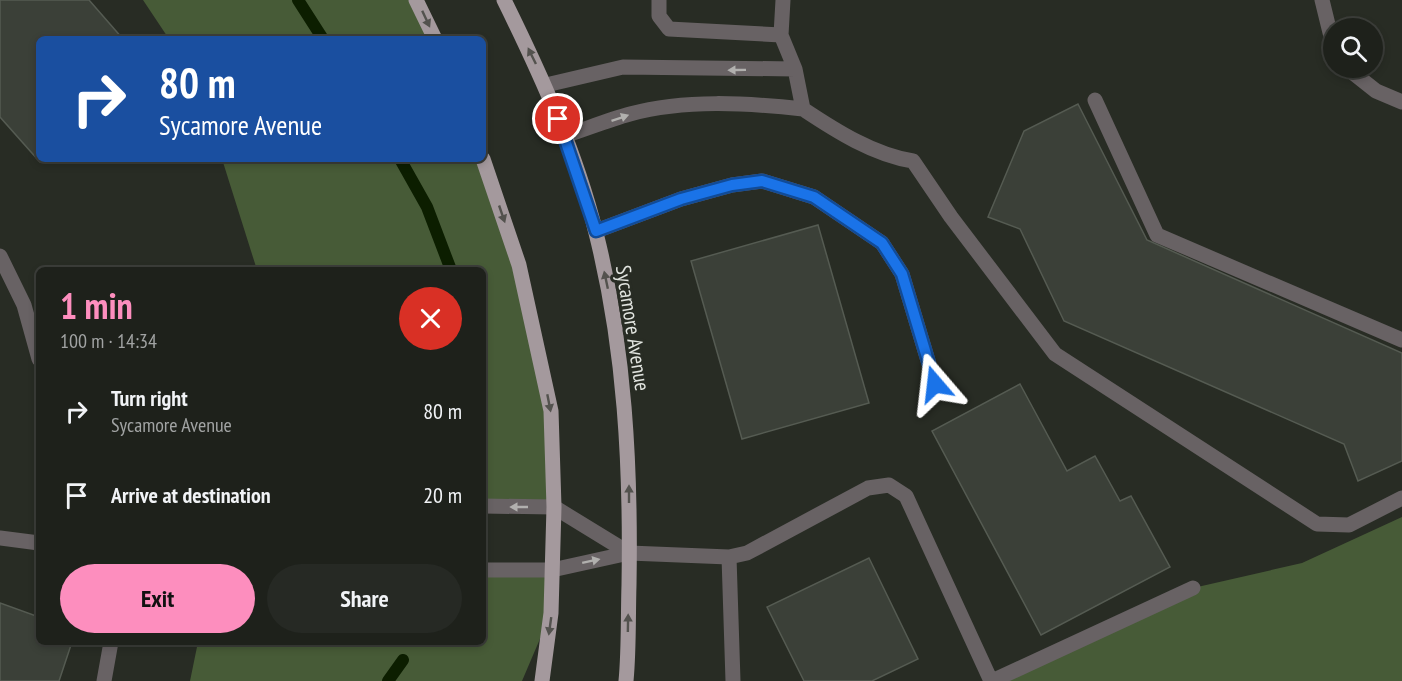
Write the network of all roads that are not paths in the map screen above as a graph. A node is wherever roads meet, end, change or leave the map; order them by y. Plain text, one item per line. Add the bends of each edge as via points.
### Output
1 (416, 0) edge
2 (504, 0) edge
3 (659, 0) edge
4 (783, 0) edge
5 (1322, 0) edge
6 (1326, 18) edge
7 (781, 35) junction
8 (434, 36) edge
9 (795, 69) junction
10 (1360, 78) edge
11 (546, 85) junction
12 (1095, 100) dead end
13 (1402, 102) edge
14 (803, 109) junction
15 (564, 136) junction
16 (484, 162) edge
17 (596, 231) junction
18 (0, 256) edge
19 (35, 325) edge
20 (1402, 340) edge
21 (935, 384) dead end
22 (1402, 498) edge
23 (486, 506) edge
24 (554, 507) junction
25 (0, 538) edge
26 (36, 543) edge
27 (629, 553) junction
28 (729, 557) junction
29 (486, 570) edge
30 (552, 570) junction
31 (1193, 588) dead end
32 (110, 645) edge
33 (104, 681) edge
34 (542, 681) edge
35 (626, 681) edge
36 (733, 681) edge
37 (992, 681) edge

1 -> 8 main road
11 -> 2 main road, Sycamore Avenue
3 - 7 street via 659,16 669,29
4 - 7 street
5 - 6 street
7 - 9 street
9 -> 11 street via 623,67
9 - 14 street
10 - 13 street via 1376,91
11 - 15 main road, Sycamore Avenue
12 - 20 street via 1157,235
15 -> 14 street via 630,114 679,107 749,103
14 - 22 street via 891,157 913,161 1054,354 1317,524 1349,525
15 - 17 main road, Sycamore Avenue
16 -> 24 main road via 519,265 551,411
17 - 21 street via 681,199 732,185 762,181 814,197 882,243 902,274
27 -> 17 main road, Sycamore Avenue via 629,449 614,320
18 - 19 street
24 -> 23 street
24 - 27 street
24 - 30 main road
25 - 26 street
27 - 28 street
30 -> 27 street
35 -> 27 main road, Sycamore Avenue
28 - 36 street
28 - 37 street via 747,553 868,488 889,485 906,496
29 - 30 street
30 -> 34 main road
31 - 37 street
32 - 33 street

